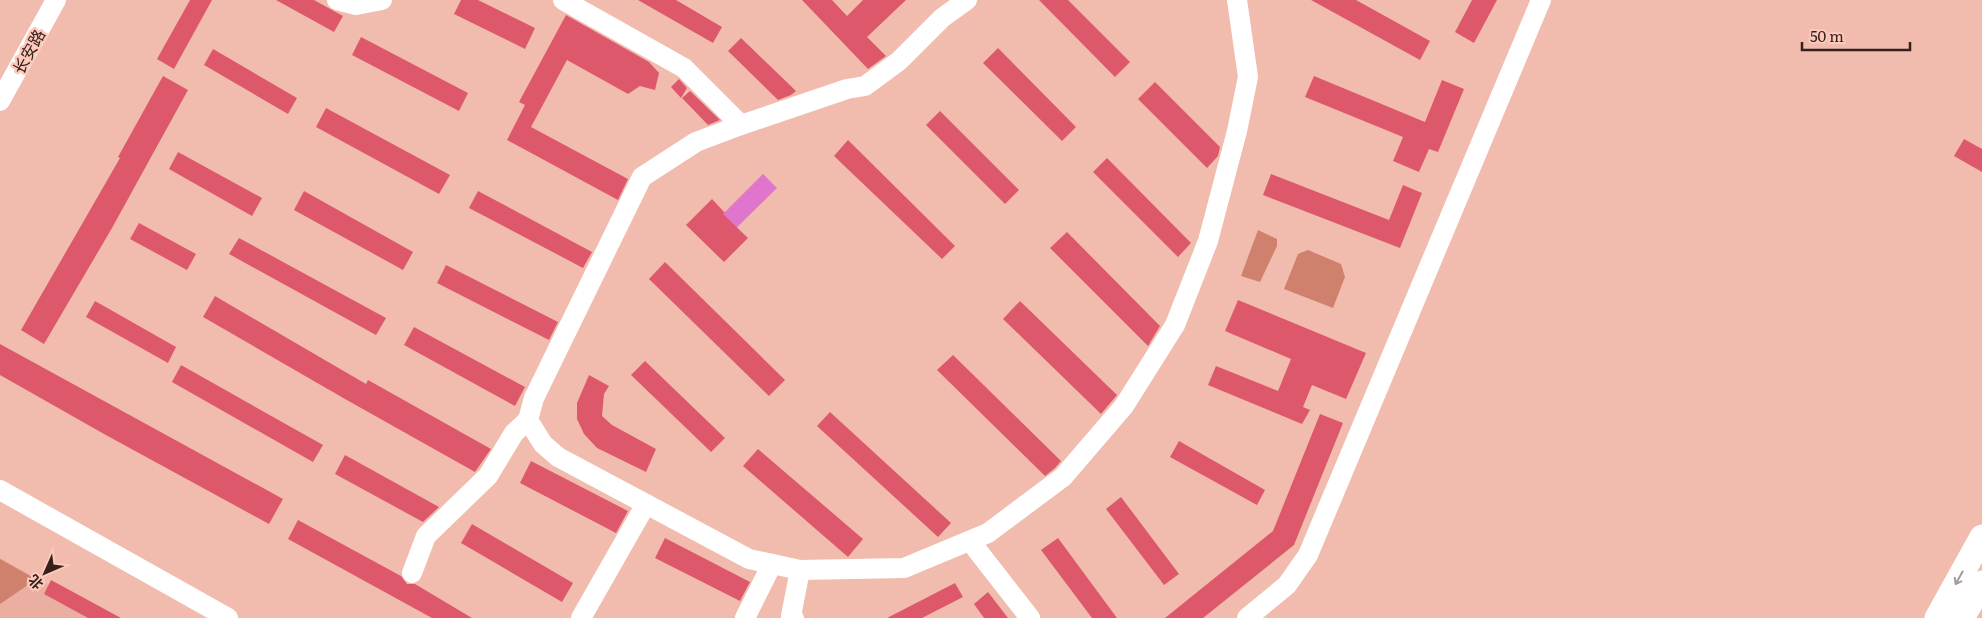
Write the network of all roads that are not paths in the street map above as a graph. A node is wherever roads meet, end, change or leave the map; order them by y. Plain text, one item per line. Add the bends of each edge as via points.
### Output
1 (56, 0) edge
2 (337, 0) edge
3 (382, 0) edge
4 (563, 0) edge
5 (967, 0) edge
6 (1236, 0) edge
7 (1541, 0) edge
8 (0, 101) edge
9 (741, 125) junction
10 (528, 420) junction
11 (0, 490) edge
12 (646, 504) junction
13 (1982, 537) edge
14 (970, 541) junction
15 (772, 564) junction
16 (800, 570) junction
17 (412, 573) dead end
18 (1982, 583) edge
19 (228, 618) edge
20 (581, 618) edge
21 (745, 618) edge
22 (794, 618) edge
23 (1030, 618) edge
24 (1246, 618) edge
25 (1937, 618) edge
26 (1962, 618) edge

1 - 8 street, 长安路
2 - 3 street via 356,5
4 - 9 street via 684,68
5 - 9 street via 942,18 899,61 864,86
6 - 14 street via 1248,77 1208,241 1175,324 1124,406 1063,477 988,533
7 - 24 street via 1308,555 1287,585
9 - 10 street via 696,142 642,177 534,398
10 - 12 street via 543,444 558,457
10 - 17 street via 514,433 488,476 426,536
11 - 19 street
12 - 15 street via 749,559
12 - 20 street
13 -> 25 main road
14 - 16 street via 904,568
14 - 23 street
15 - 16 street
15 - 21 street
16 - 22 street via 791,616
18 - 26 main road

